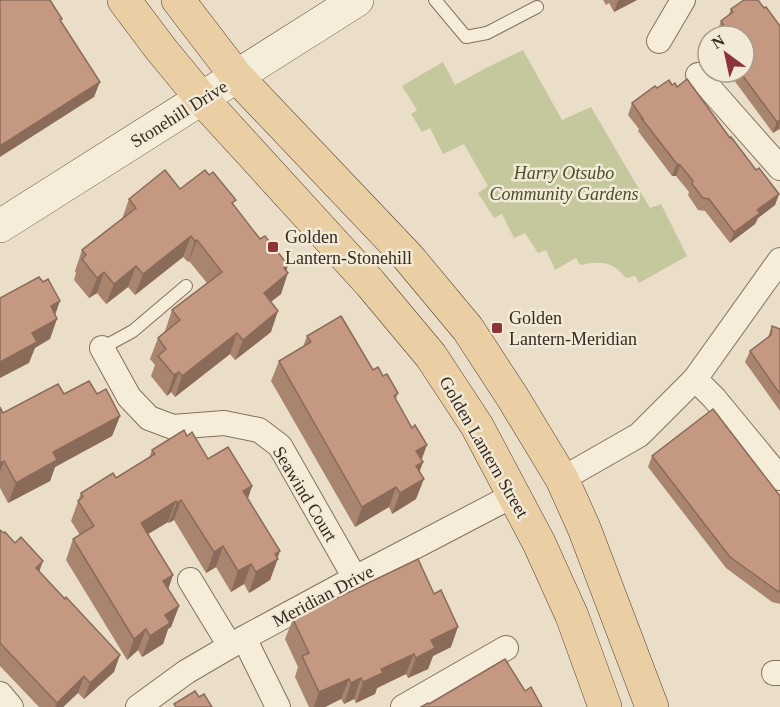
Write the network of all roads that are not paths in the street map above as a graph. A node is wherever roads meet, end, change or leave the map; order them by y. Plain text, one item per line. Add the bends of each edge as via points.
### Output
1 (124, 0) edge
2 (178, 0) edge
3 (357, 0) edge
4 (435, 0) edge
5 (683, 0) edge
6 (537, 7) dead end
7 (659, 41) dead end
8 (237, 77) junction
9 (706, 84) edge
10 (202, 99) junction
11 (780, 168) edge
12 (0, 226) edge
13 (780, 260) edge
14 (186, 286) dead end
15 (102, 348) joint
16 (695, 379) junction
17 (477, 426) junction
18 (780, 478) edge
19 (562, 479) junction
20 (514, 495) junction
21 (584, 528) junction
22 (355, 578) junction
23 (190, 580) dead end
24 (237, 642) junction
25 (506, 648) dead end
26 (0, 694) edge
27 (11, 707) edge
28 (138, 707) edge
29 (278, 707) edge
30 (403, 707) edge
31 (605, 707) edge
32 (652, 707) edge

1 - 10 main road, Golden Lantern Street
2 - 8 main road
3 - 8 main road, Stonehill Drive
4 - 6 lane via 466,37 487,33
5 - 7 street
8 - 10 main road, Stonehill Drive
8 - 19 main road via 408,257 468,329
9 - 11 street
10 - 12 main road, Stonehill Drive
10 - 17 main road, Golden Lantern Street via 370,283 431,356
13 - 16 street
14 - 15 lane via 133,331
15 - 22 street, Seawind Court via 129,397 149,418 174,427 224,423 258,430 280,446
16 - 18 street
16 - 19 street via 639,435
17 - 19 main road via 538,471
17 - 20 main road, Golden Lantern Street
19 - 21 main road
20 - 21 main road via 552,522
20 - 22 street, Meridian Drive
20 - 31 main road, Golden Lantern Street via 572,616
21 - 32 main road
22 - 24 street, Meridian Drive
23 - 24 street
24 - 28 street, Meridian Drive
24 - 29 street
25 - 30 street
26 - 27 street

